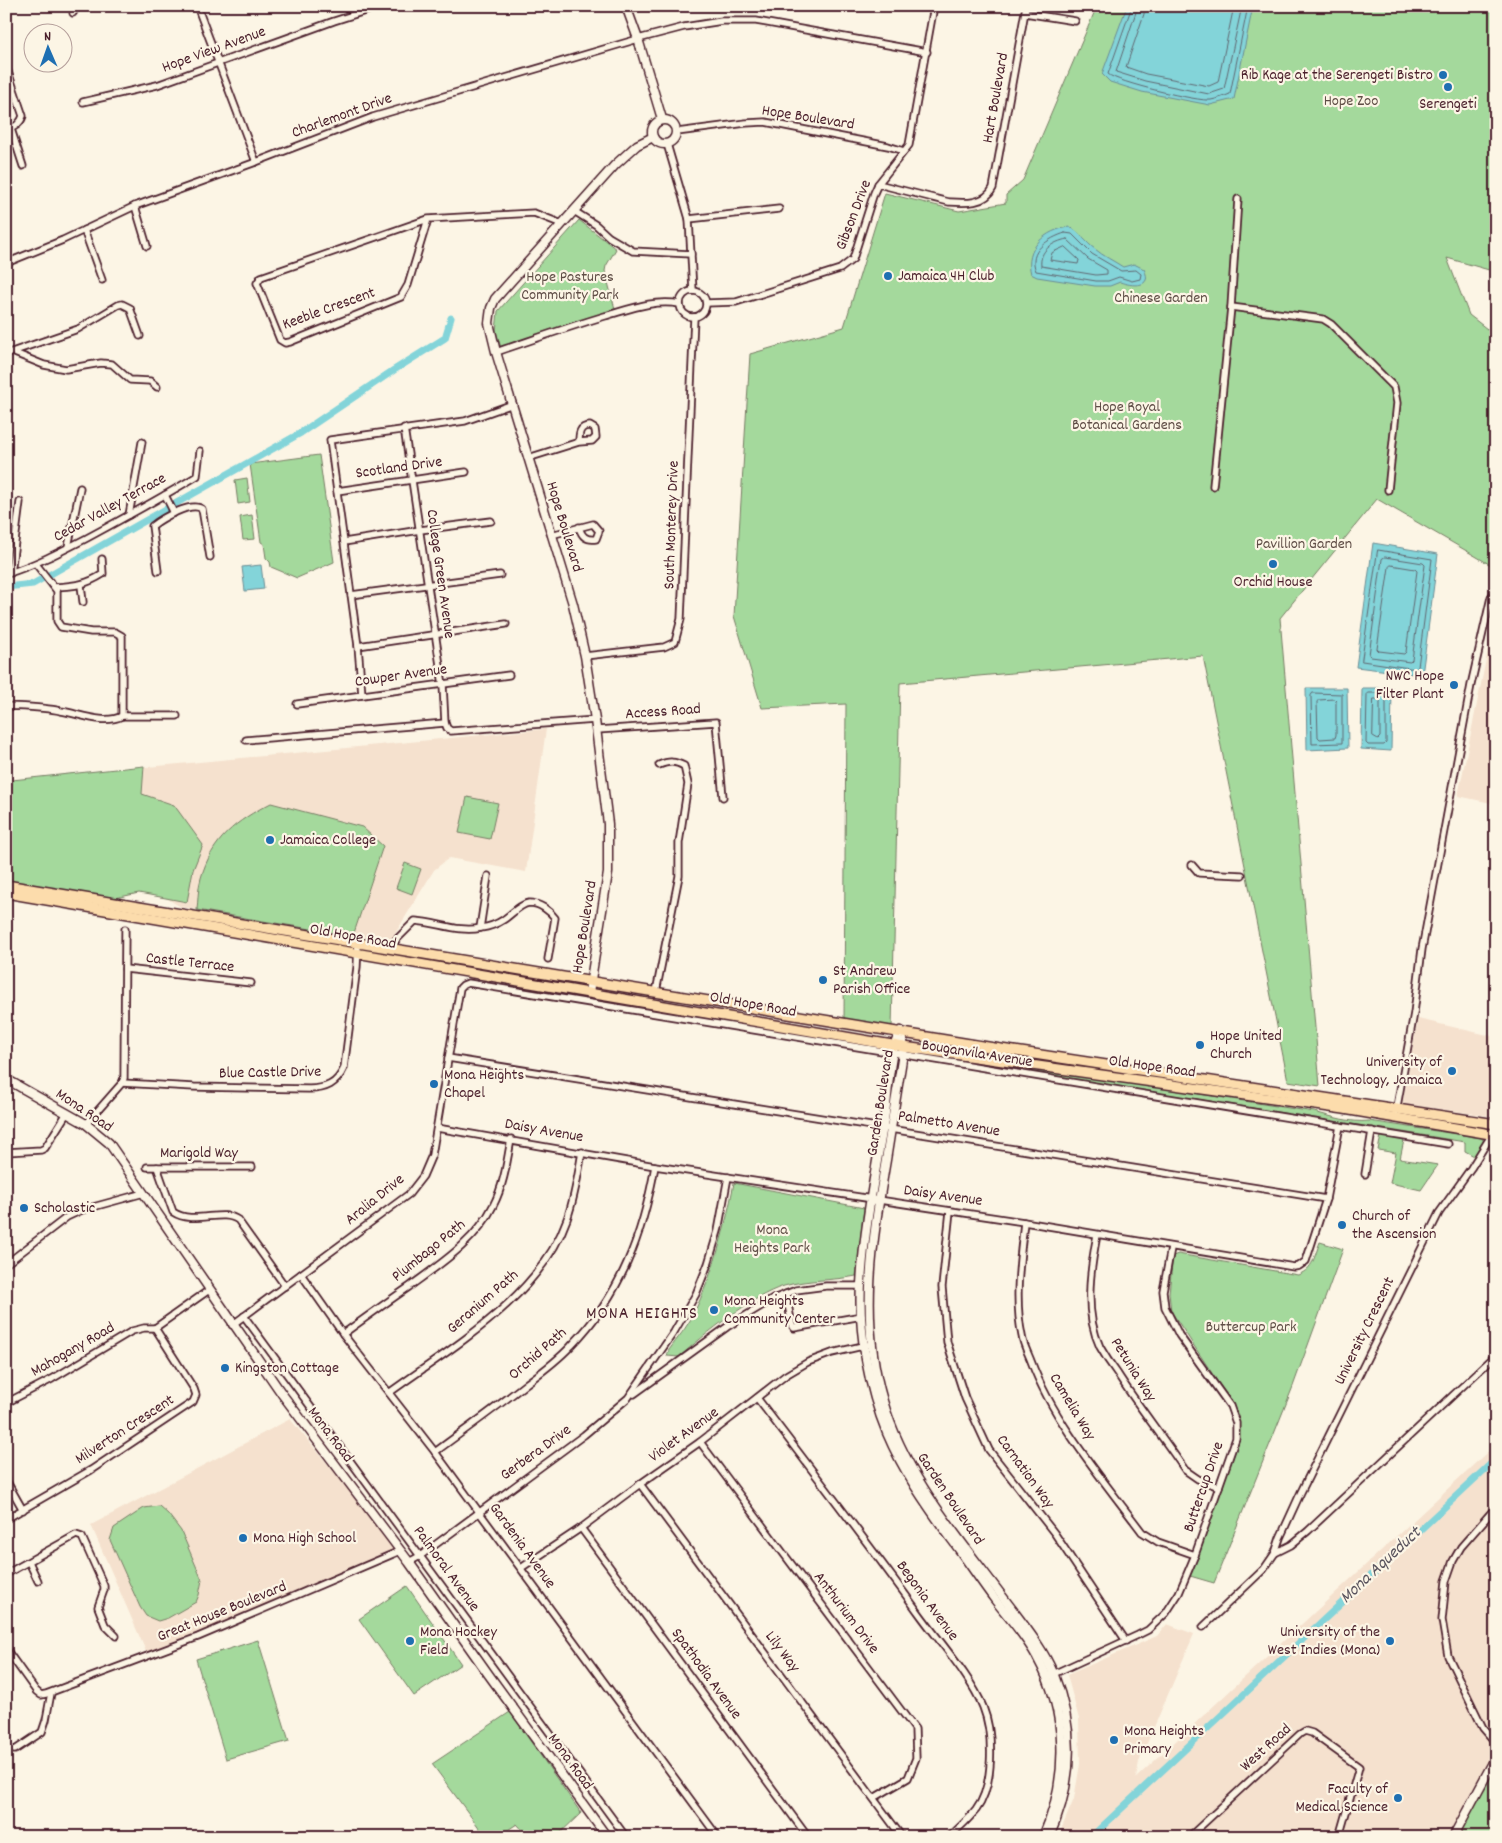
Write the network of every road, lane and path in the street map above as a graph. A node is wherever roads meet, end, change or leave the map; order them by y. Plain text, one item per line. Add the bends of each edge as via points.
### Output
1 (77, 6) edge
2 (197, 6) edge
3 (381, 6) edge
4 (626, 6) edge
5 (934, 6) edge
6 (1026, 6) edge
7 (73, 13) dead end
8 (1025, 13) junction
9 (1075, 21) dead end
10 (638, 39) junction
11 (927, 52) junction
12 (218, 64) junction
13 (6, 66) edge
14 (83, 102) dead end
15 (662, 120) junction
16 (9, 130) edge
17 (676, 132) junction
18 (653, 137) junction
19 (667, 144) junction
20 (904, 151) junction
21 (256, 162) junction
22 (23, 166) dead end
23 (878, 184) junction
24 (1238, 199) dead end
25 (135, 206) junction
26 (779, 209) dead end
27 (574, 211) junction
28 (689, 218) junction
29 (428, 219) junction
30 (562, 224) junction
31 (84, 230) junction
32 (147, 246) dead end
33 (691, 254) junction
34 (6, 264) edge
35 (102, 280) dead end
36 (693, 291) junction
37 (706, 303) junction
38 (680, 304) junction
39 (1231, 306) junction
40 (694, 317) junction
41 (140, 336) dead end
42 (496, 352) junction
43 (9, 353) edge
44 (157, 387) dead end
45 (513, 404) junction
46 (404, 428) junction
47 (142, 442) dead end
48 (579, 442) dead end
49 (200, 451) dead end
50 (528, 458) junction
51 (466, 472) dead end
52 (413, 480) junction
53 (1212, 486) dead end
54 (80, 488) dead end
55 (1388, 490) dead end
56 (337, 491) junction
57 (165, 495) junction
58 (20, 502) dead end
59 (174, 513) junction
60 (129, 515) junction
61 (491, 521) dead end
62 (579, 527) dead end
63 (420, 530) junction
64 (551, 535) junction
65 (344, 542) junction
66 (68, 547) junction
67 (210, 557) dead end
68 (102, 559) dead end
69 (36, 564) junction
70 (158, 571) dead end
71 (9, 574) edge
72 (500, 575) dead end
73 (429, 583) junction
74 (82, 585) junction
75 (55, 587) junction
76 (1496, 592) edge
77 (351, 595) junction
78 (83, 602) dead end
79 (506, 624) dead end
80 (435, 635) junction
81 (358, 646) junction
82 (585, 656) junction
83 (509, 675) dead end
84 (443, 684) junction
85 (362, 696) junction
86 (296, 704) dead end
87 (6, 706) edge
88 (122, 716) junction
89 (177, 716) dead end
90 (595, 720) junction
91 (445, 723) junction
92 (597, 730) junction
93 (246, 740) dead end
94 (659, 765) dead end
95 (723, 797) dead end
96 (1192, 865) dead end
97 (1242, 875) dead end
98 (488, 876) dead end
99 (6, 885) edge
100 (6, 893) edge
101 (480, 928) junction
102 (125, 929) dead end
103 (358, 948) junction
104 (388, 948) junction
105 (548, 959) dead end
106 (125, 969) junction
107 (591, 981) junction
108 (251, 983) dead end
109 (590, 992) junction
110 (656, 992) junction
111 (901, 1031) junction
112 (893, 1049) junction
113 (903, 1051) junction
114 (448, 1058) junction
115 (6, 1079) edge
116 (122, 1083) junction
117 (67, 1113) junction
118 (1396, 1114) junction
119 (86, 1124) junction
120 (1496, 1124) edge
121 (1340, 1126) junction
122 (437, 1128) junction
123 (887, 1128) junction
124 (1372, 1131) junction
125 (1495, 1132) edge
126 (511, 1139) junction
127 (1448, 1144) dead end
128 (6, 1152) edge
129 (582, 1152) junction
130 (655, 1166) junction
131 (147, 1167) dead end
132 (157, 1167) junction
133 (252, 1168) dead end
134 (1365, 1174) dead end
135 (728, 1177) junction
136 (144, 1193) junction
137 (1326, 1199) junction
138 (875, 1200) junction
139 (950, 1211) junction
140 (1024, 1222) junction
141 (1097, 1235) junction
142 (1171, 1248) junction
143 (6, 1264) edge
144 (301, 1274) junction
145 (285, 1286) junction
146 (861, 1286) junction
147 (209, 1290) junction
148 (786, 1294) junction
149 (244, 1316) junction
150 (862, 1316) junction
151 (232, 1325) junction
152 (155, 1328) junction
153 (343, 1334) junction
154 (868, 1345) junction
155 (1496, 1355) edge
156 (389, 1393) junction
157 (628, 1398) junction
158 (757, 1398) junction
159 (6, 1402) edge
160 (700, 1442) junction
161 (435, 1452) junction
162 (6, 1480) edge
163 (640, 1484) junction
164 (1219, 1487) junction
165 (1496, 1507) edge
166 (23, 1510) junction
167 (479, 1511) junction
168 (6, 1519) edge
169 (581, 1528) junction
170 (400, 1552) junction
171 (1276, 1553) junction
172 (420, 1556) junction
173 (1195, 1556) junction
174 (29, 1562) junction
175 (409, 1562) junction
176 (521, 1568) junction
177 (6, 1574) edge
178 (38, 1580) dead end
179 (1203, 1627) dead end
180 (116, 1636) dead end
181 (1126, 1641) junction
182 (6, 1649) edge
183 (1050, 1675) junction
184 (51, 1692) junction
185 (1496, 1743) edge
186 (6, 1749) edge
187 (1496, 1757) edge
188 (874, 1798) junction
189 (608, 1837) edge
190 (626, 1837) edge
191 (718, 1837) edge
192 (808, 1837) edge
193 (902, 1837) edge
194 (949, 1837) edge
195 (1043, 1837) edge
196 (1049, 1837) edge
197 (1188, 1837) edge
198 (1339, 1837) edge
199 (1454, 1837) edge

1 - 7 street
2 - 12 street
3 - 12 street, Hope View Avenue
4 - 10 street
5 - 11 street, Gibson Drive
6 - 8 street, Hart Boulevard
8 - 9 street
8 - 23 street, Hart Boulevard via 990,194 982,200 949,202
10 - 11 street, Charlemont Drive via 722,21 756,21
10 - 15 street
10 - 21 street, Charlemont Drive via 373,117
11 - 20 street, Gibson Drive via 909,145
12 - 14 street, Hope View Avenue via 157,85
12 - 21 street
13 - 16 street via 22,116 17,126
15 - 17 street via 672,122
15 - 18 street via 653,126
16 - 22 street
17 - 19 street via 674,140
17 - 20 street, Hope Boulevard via 765,122
18 - 19 street via 657,142
18 - 27 street, Hope Boulevard via 637,145 615,165
19 - 28 street
20 - 23 street, Gibson Drive
21 - 25 street, Charlemont Drive
23 - 37 street, Gibson Drive via 853,260 847,265 736,302
24 - 39 street
25 - 31 street, Charlemont Drive
25 - 32 street
26 - 28 street
27 - 30 street, Hope Boulevard
27 - 33 street via 633,251
28 - 33 street
29 - 29 street, Keeble Crescent via 259,278 257,283 280,340 290,342 401,297 408,285
29 - 30 street, Keeble Crescent via 534,213
30 - 42 street, Hope Boulevard via 495,299 489,324
31 - 34 street, Charlemont Drive
31 - 35 street
33 - 36 street
36 - 37 street via 703,296
36 - 38 street via 685,294
37 - 40 street via 704,311
38 - 40 street via 683,312
38 - 42 street via 642,305
39 - 53 street
39 - 55 street via 1323,319 1394,387 1397,403
40 - 82 street, South Monterey Drive via 679,631 675,642 664,647
41 - 43 street via 130,308 118,304 78,329
42 - 45 street, Hope Boulevard
43 - 44 street via 66,370 112,364 130,380 150,382
45 - 46 street via 465,421
45 - 50 street, Hope Boulevard
46 - 52 street, College Green Avenue
46 - 56 street via 330,440
47 - 60 street
48 - 50 street
49 - 57 street, Cedar Valley Terrace via 197,476
50 - 64 street, Hope Boulevard
51 - 52 street, Scotland Drive
52 - 56 street, Scotland Drive
52 - 63 street, College Green Avenue
54 - 66 street
56 - 65 street
57 - 59 street
57 - 60 street, Cedar Valley Terrace
58 - 71 street
59 - 67 street via 192,506 202,509
59 - 70 street via 152,526
60 - 66 street, Cedar Valley Terrace
61 - 63 street
62 - 64 street
63 - 65 street
63 - 73 street, College Green Avenue
64 - 82 street, Hope Boulevard via 573,604
65 - 77 street
66 - 69 street, Cedar Valley Terrace
68 - 74 street via 103,574
69 - 71 street, Cedar Valley Terrace
69 - 75 street
72 - 73 street
73 - 77 street
73 - 80 street, College Green Avenue
74 - 75 street
74 - 78 street
75 - 88 street via 57,621 61,626 122,636
76 - 118 street via 1491,597 1470,695 1422,950
77 - 81 street
79 - 80 street
80 - 81 street
80 - 84 street, College Green Avenue
81 - 85 street
82 - 90 street, Hope Boulevard
83 - 84 street, Cowper Avenue
84 - 85 street, Cowper Avenue
84 - 91 street, College Green Avenue
85 - 86 street, Cowper Avenue
87 - 88 street via 60,710 90,718
88 - 89 street
90 - 91 street via 451,731
90 - 92 street, Hope Boulevard
91 - 93 street
92 - 95 street, Access Road via 716,722
92 - 107 street, Hope Boulevard via 608,824 608,873
94 - 110 street via 667,762 684,766 688,784 679,843 679,876
96 - 97 street via 1199,873
98 - 101 street
99 - 103 main road, Old Hope Road
100 - 103 main road, Old Hope Road
101 - 104 street via 467,930 415,921
101 - 105 street via 501,921 528,903 537,905 551,912 555,918
102 - 106 street
103 - 104 main road, Old Hope Road
103 - 109 main road, Old Hope Road
103 - 116 street, Blue Castle Drive via 344,1068 332,1084 318,1089 301,1089
104 - 107 main road, Old Hope Road
106 - 108 street, Castle Terrace
106 - 116 street
107 - 109 street, Hope Boulevard
107 - 110 main road, Old Hope Road
109 - 112 main road, Old Hope Road
110 - 111 main road, Old Hope Road
111 - 112 street, Garden Boulevard
111 - 113 street, Garden Boulevard
111 - 118 main road, Old Hope Road
112 - 113 main road, Old Hope Road
112 - 114 street, Aralia Drive via 468,983 460,988
112 - 123 street, Garden Boulevard
113 - 118 main road, Old Hope Road
113 - 121 street, Bouganvila Avenue
113 - 123 street, Garden Boulevard
114 - 122 street, Aralia Drive
114 - 123 street, Palmetto Avenue
115 - 117 street, Mona Road
116 - 119 street
117 - 119 street, Mona Road
117 - 128 street via 46,1148
118 - 120 main road, Old Hope Road
118 - 125 main road, Old Hope Road
119 - 136 street, Mona Road via 109,1143
121 - 124 street, Bouganvila Avenue
121 - 137 street, Daisy Avenue
122 - 126 street, Daisy Avenue
122 - 144 street, Aralia Drive via 428,1167 409,1194
123 - 137 street, Palmetto Avenue
123 - 138 street, Garden Boulevard
124 - 127 street, Bouganvila Avenue
124 - 134 street
125 - 171 street, University Crescent via 1431,1228 1298,1500
126 - 129 street, Daisy Avenue
126 - 153 street, Plumbago Path via 502,1185 483,1222 440,1265
129 - 130 street, Daisy Avenue
129 - 156 street, Geranium Path via 567,1220 540,1268 492,1317
130 - 135 street, Daisy Avenue
130 - 161 street, Orchid Path via 637,1239 624,1272 598,1314 571,1347
131 - 132 street, Marigold Way
132 - 133 street, Marigold Way
132 - 145 street via 173,1212 199,1219 234,1217
135 - 138 street, Daisy Avenue
135 - 157 street, Gerbera Drive via 718,1231 696,1294
136 - 143 street via 67,1217
136 - 147 street, Mona Road
137 - 142 street, Daisy Avenue via 1306,1260 1299,1266
138 - 139 street, Daisy Avenue
138 - 146 street, Garden Boulevard via 865,1239
138 - 154 street, Garden Boulevard
139 - 140 street, Daisy Avenue
139 - 181 street, Carnation Way via 942,1287 947,1342 965,1398 989,1450 1055,1534
140 - 141 street, Daisy Avenue
140 - 173 street, Camelia Way via 1018,1273 1022,1336 1050,1404 1142,1532 1158,1542
141 - 142 street, Daisy Avenue
141 - 164 street, Petunia Way via 1090,1298 1100,1347 1185,1470
142 - 164 street, Buttercup Drive via 1163,1291 1164,1307 1179,1335 1230,1406 1236,1423 1236,1438
144 - 145 street, Aralia Drive
144 - 153 street, Gardenia Avenue
145 - 149 street, Aralia Drive
146 - 148 street, Gerbera Drive via 815,1287
146 - 150 street, Garden Boulevard
147 - 151 street, Mona Road
147 - 152 street
148 - 150 street via 794,1328
148 - 157 street, Gerbera Drive via 727,1327
149 - 151 street, Aralia Drive
149 - 172 street, Palmoral Avenue
150 - 154 street, Garden Boulevard
151 - 170 street, Mona Road
152 - 159 street, Mahogany Road via 132,1331 102,1351
152 - 166 street, Milverton Crescent via 194,1388 193,1402 91,1470
153 - 156 street, Gardenia Avenue
154 - 158 street, Violet Avenue via 808,1362
154 - 183 street, Garden Boulevard via 877,1406 901,1463 934,1517 1024,1635
155 - 171 street, University Crescent via 1308,1531
156 - 161 street, Gardenia Avenue
157 - 167 street, Gerbera Drive via 584,1435
158 - 160 street, Violet Avenue
158 - 194 street, Begonia Avenue via 882,1562 983,1706 991,1756 984,1794 976,1809
160 - 163 street, Violet Avenue
160 - 188 street, Anthurium Drive via 915,1729 916,1758 908,1778
161 - 167 street, Gardenia Avenue
162 - 166 street
163 - 169 street, Violet Avenue
163 - 188 street, Lily Way
164 - 173 street, Buttercup Drive
165 - 185 street via 1461,1547 1453,1562 1446,1581 1442,1620 1448,1656 1483,1728
166 - 168 street
167 - 172 street, Gerbera Drive
167 - 176 street, Gardenia Avenue
169 - 176 street, Violet Avenue
169 - 192 street, Spathodia Avenue
170 - 175 street, Mona Road
170 - 184 street, Great House Boulevard via 198,1637
171 - 179 street, University Crescent via 1264,1569
172 - 175 street, Gerbera Drive
172 - 190 street, Palmoral Avenue
173 - 181 street, Buttercup Drive via 1179,1593 1166,1613 1148,1630
174 - 177 street
174 - 178 street
174 - 180 street via 76,1535 82,1537 104,1586 98,1608 105,1625
175 - 189 street, Mona Road
176 - 191 street, Gardenia Avenue
181 - 183 street, Buttercup Drive
182 - 184 street via 36,1691 41,1695
183 - 195 street, Garden Boulevard via 1061,1727 1062,1758 1056,1802
183 - 196 street, Garden Boulevard via 1066,1714 1069,1753 1065,1794
184 - 186 street via 42,1732 16,1750
187 - 199 street
188 - 193 street, Lily Way
197 - 198 street, West Road via 1305,1731 1358,1768

